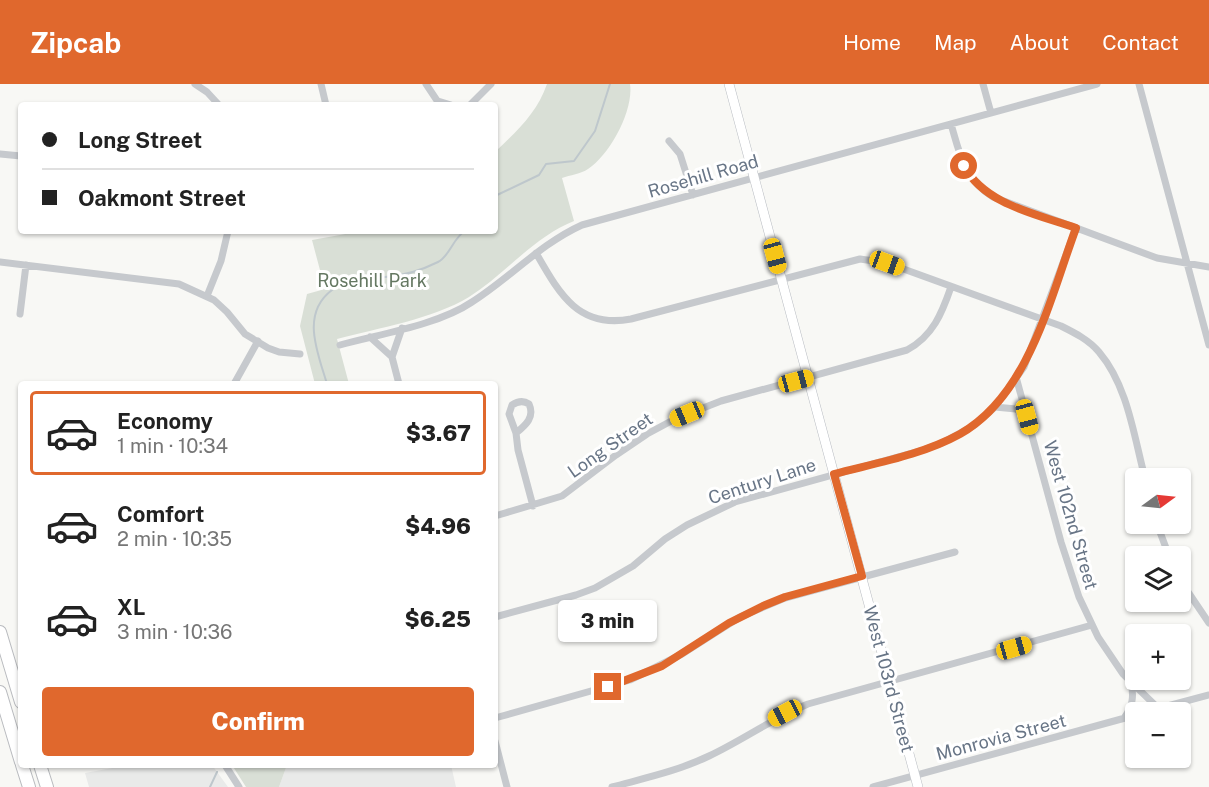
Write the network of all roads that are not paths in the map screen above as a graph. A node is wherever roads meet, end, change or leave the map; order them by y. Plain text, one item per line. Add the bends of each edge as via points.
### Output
1 (195, 84) edge
2 (321, 84) edge
3 (426, 84) edge
4 (491, 84) edge
5 (983, 84) edge
6 (1096, 84) edge
7 (1139, 84) edge
8 (732, 85) edge
9 (1087, 85) edge
10 (216, 102) edge
11 (325, 102) edge
12 (438, 102) edge
13 (473, 102) edge
14 (991, 113) junction
15 (951, 124) junction
16 (669, 141) dead end
17 (0, 154) edge
18 (18, 156) edge
19 (754, 177) junction
20 (693, 195) junction
21 (1076, 228) junction
22 (227, 234) edge
23 (536, 253) junction
24 (0, 262) edge
25 (26, 265) junction
26 (1188, 265) junction
27 (1209, 267) edge
28 (781, 279) junction
29 (951, 286) junction
30 (207, 296) junction
31 (20, 314) dead end
32 (1043, 320) junction
33 (402, 328) junction
34 (370, 337) junction
35 (258, 341) junction
36 (340, 345) dead end
37 (1209, 345) edge
38 (300, 354) dead end
39 (392, 357) junction
40 (1016, 377) junction
41 (808, 378) junction
42 (236, 381) edge
43 (398, 381) edge
44 (995, 407) junction
45 (1027, 417) junction
46 (516, 433) dead end
47 (1142, 468) edge
48 (834, 474) junction
49 (533, 506) junction
50 (498, 515) edge
51 (955, 552) dead end
52 (862, 576) junction
53 (1191, 596) edge
54 (498, 616) edge
55 (1209, 623) edge
56 (1092, 625) junction
57 (0, 632) edge
58 (1125, 676) edge
59 (890, 682) junction
60 (1133, 690) edge
61 (1139, 690) edge
62 (0, 692) edge
63 (18, 692) edge
64 (1209, 695) edge
65 (1152, 702) edge
66 (1184, 702) edge
67 (498, 717) edge
68 (1124, 718) joint
69 (18, 750) edge
70 (498, 752) edge
71 (23, 768) edge
72 (41, 768) edge
73 (227, 768) edge
74 (915, 776) junction
75 (29, 787) edge
76 (47, 787) edge
77 (239, 787) edge
78 (507, 787) edge
79 (612, 787) edge
80 (873, 787) edge
81 (918, 787) edge

1 - 10 street
2 - 11 street
3 - 12 street
4 - 13 street
5 - 14 street
6 - 9 street, Rosehill Road
7 - 26 street
8 - 19 main road, West 103rd Street
9 - 14 street, Rosehill Road
14 - 15 street, Rosehill Road
15 - 19 street, Rosehill Road
15 - 21 street via 964,166 982,190
16 - 20 street via 680,154
17 - 18 street
19 - 20 street, Rosehill Road
19 - 28 main road, West 103rd Street
20 - 23 street, Rosehill Road via 582,225
21 - 26 street via 1157,258
21 - 32 street, Century Lane
22 - 30 street
23 - 28 street via 573,307 606,321 631,319
23 - 33 street, Rosehill Road via 456,311
24 - 25 street
25 - 30 street via 164,280
25 - 31 street
26 - 27 street
26 - 37 street
28 - 29 street via 850,260 872,259
28 - 41 main road, West 103rd Street
29 - 32 street
29 - 41 street, Long Street via 933,328 913,346
30 - 35 street
32 - 40 street, Century Lane
32 - 47 street via 1085,339 1112,371 1123,396
33 - 34 street, Rosehill Road
33 - 39 street
34 - 36 street, Rosehill Road
34 - 39 street
35 - 38 street via 279,352
35 - 42 street
39 - 43 street
40 - 44 street, Century Lane
40 - 45 street, West 102nd Street
41 - 48 main road, West 103rd Street
41 - 49 street, Long Street via 722,401 675,419 616,454 562,496
44 - 45 street via 1016,409
44 - 48 street, Century Lane via 973,426 942,443
45 - 56 street, West 102nd Street via 1071,577
46 - 49 street
48 - 52 main road, West 103rd Street
48 - 54 street, Century Lane via 744,499 710,513 665,539 633,566 596,588
49 - 50 street, Long Street
51 - 52 street
52 - 59 main road, West 103rd Street
52 - 67 street via 763,606 630,681
53 - 55 street
56 - 58 street, West 102nd Street
56 - 59 street
57 - 63 highway
59 - 74 main road, West 103rd Street
59 - 79 street via 808,704 709,756
60 - 68 street via 1131,709
61 - 65 street, West 102nd Street
62 - 69 highway
64 - 66 street
68 - 74 street, Monrovia Street
70 - 78 street
71 - 75 highway
72 - 76 highway
73 - 77 street
74 - 80 street, Monrovia Street
74 - 81 main road, West 103rd Street

